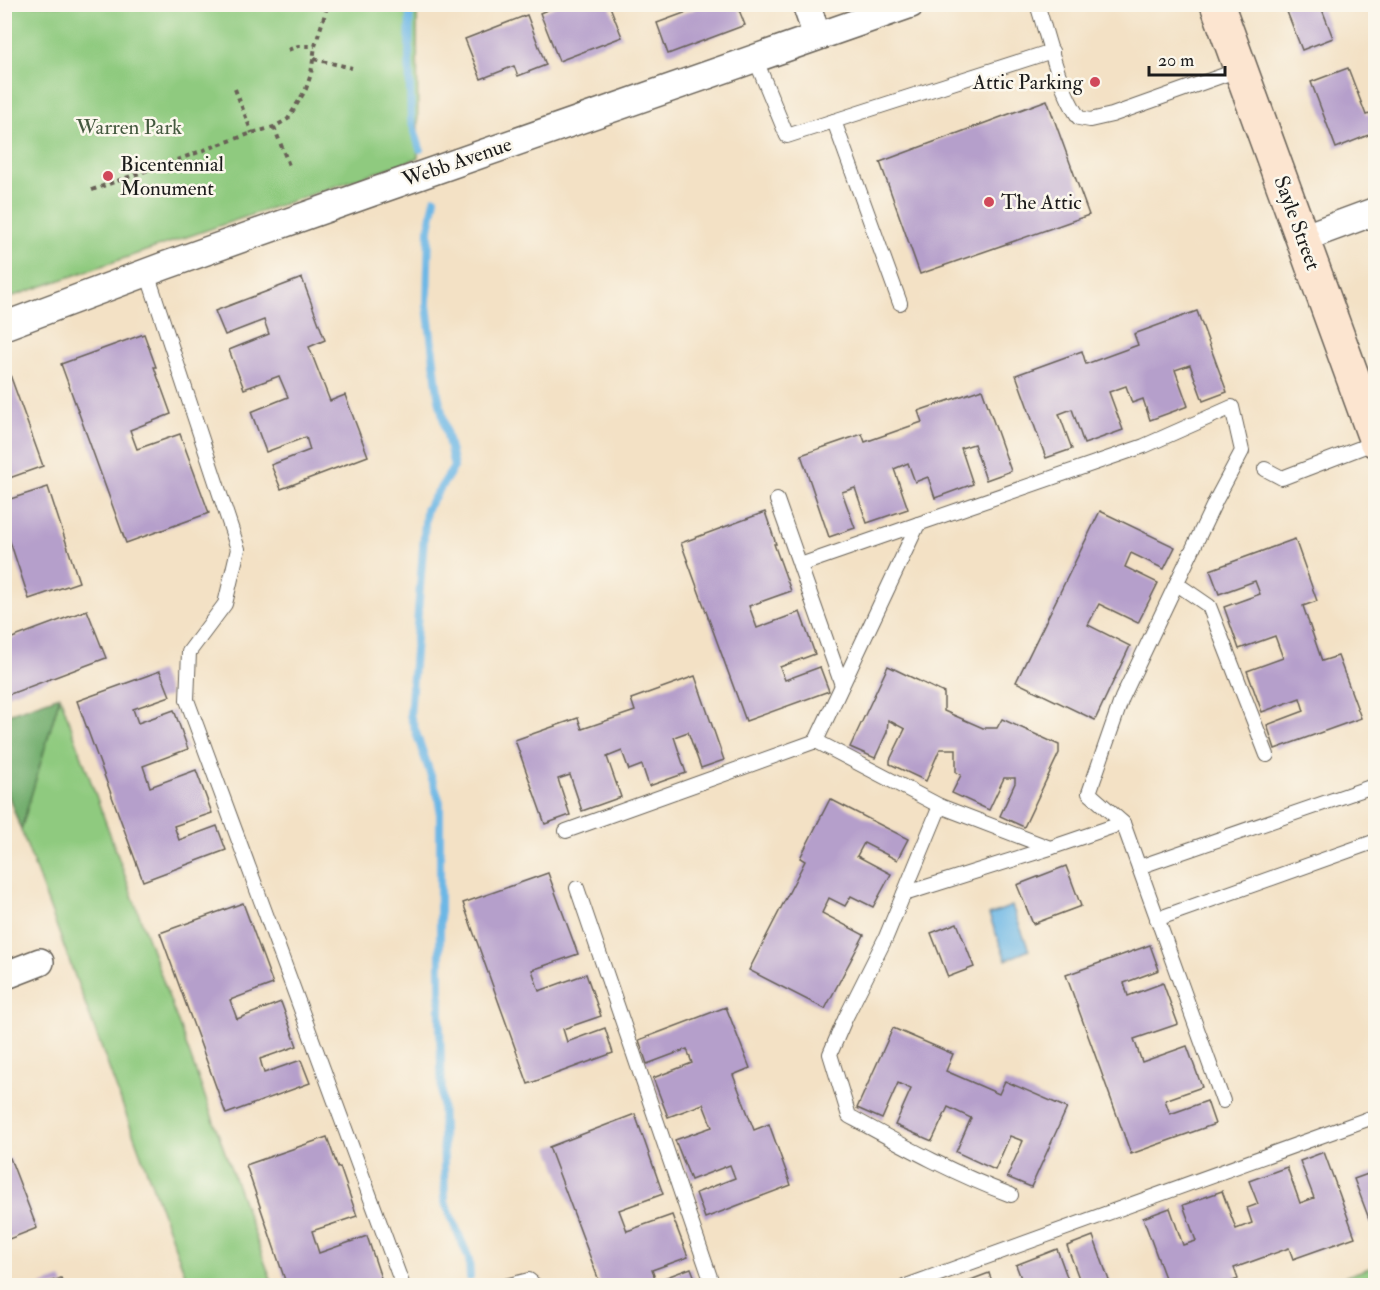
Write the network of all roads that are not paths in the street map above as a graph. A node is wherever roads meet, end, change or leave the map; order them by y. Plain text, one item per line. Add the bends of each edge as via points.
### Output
1 (806, 4) edge
2 (911, 4) edge
3 (1037, 4) edge
4 (1217, 4) edge
5 (817, 36) junction
6 (1052, 51) junction
7 (754, 58) junction
8 (1241, 69) junction
9 (834, 121) junction
10 (1376, 212) edge
11 (1303, 238) junction
12 (147, 273) junction
13 (900, 303) dead end
14 (4, 326) edge
15 (1376, 441) edge
16 (1265, 469) dead end
17 (777, 500) dead end
18 (918, 524) junction
19 (800, 565) junction
20 (1177, 584) junction
21 (842, 685) junction
22 (816, 741) junction
23 (1267, 755) dead end
24 (1376, 785) edge
25 (939, 806) junction
26 (1123, 823) junction
27 (566, 831) dead end
28 (1376, 841) edge
29 (1050, 848) junction
30 (1139, 867) junction
31 (577, 888) dead end
32 (904, 894) junction
33 (1157, 919) junction
34 (40, 962) dead end
35 (4, 976) edge
36 (1223, 1101) dead end
37 (1376, 1116) edge
38 (1011, 1195) dead end
39 (403, 1286) edge
40 (505, 1286) edge
41 (536, 1286) edge
42 (713, 1286) edge
43 (906, 1286) edge

1 - 5 street
2 - 5 street, Webb Avenue
3 - 6 lane
4 - 8 street, Sayle Street
5 - 7 street, Webb Avenue
6 - 8 lane via 1073,108 1079,118 1090,120
6 - 9 lane
7 - 9 lane via 787,136
7 - 12 street, Webb Avenue
8 - 11 street, Sayle Street
9 - 13 lane
10 - 11 street
11 - 15 street, Sayle Street
12 - 14 street, Webb Avenue
12 - 39 lane via 238,549 225,604 189,652 187,700
15 - 16 lane via 1282,478
17 - 19 lane
18 - 19 lane
18 - 20 lane via 1144,446 1232,406 1242,451
18 - 21 lane
19 - 21 lane
20 - 23 lane via 1209,606
20 - 26 lane via 1122,698 1089,794
21 - 22 lane
22 - 25 lane
22 - 27 lane
24 - 30 lane
25 - 29 lane
25 - 32 lane
26 - 29 lane
26 - 30 lane
28 - 33 lane
29 - 32 lane
30 - 33 lane
31 - 42 lane
32 - 38 lane via 830,1054 849,1116 977,1182
33 - 36 lane
34 - 35 street
37 - 43 lane
40 - 41 lane via 529,1280

